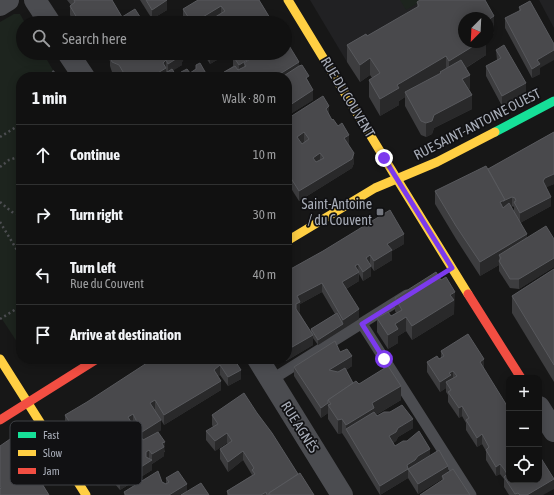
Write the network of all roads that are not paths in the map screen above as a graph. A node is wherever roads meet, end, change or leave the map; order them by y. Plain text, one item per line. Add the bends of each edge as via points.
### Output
1 (8, 0) edge
2 (35, 0) edge
3 (288, 0) edge
4 (0, 5) edge
5 (45, 16) edge
6 (73, 60) edge
7 (81, 72) edge
8 (554, 101) edge
9 (397, 179) junction
10 (292, 239) edge
11 (413, 292) edge
12 (362, 324) junction
13 (0, 359) edge
14 (89, 364) edge
15 (261, 364) edge
16 (519, 375) edge
17 (271, 380) junction
18 (27, 403) junction
19 (542, 411) edge
20 (0, 420) edge
21 (39, 421) edge
22 (554, 431) edge
23 (80, 485) edge
24 (86, 495) edge
25 (342, 495) edge
26 (471, 495) edge

1 - 4 street
2 - 5 street
3 - 9 street, RUE DU COUVENT
6 - 7 street
8 - 9 street, RUE SAINT-ANTOINE OUEST via 437,162
9 - 10 street, RUE SAINT-ANTOINE OUEST via 375,188
9 - 16 street, RUE DU COUVENT via 449,270
11 - 12 lane
12 - 17 lane
12 - 26 lane
13 - 18 street
14 - 18 street
15 - 17 street, RUE AGNÈS
17 - 25 street, RUE AGNÈS
18 - 20 street
18 - 21 street
19 - 22 street
23 - 24 street

